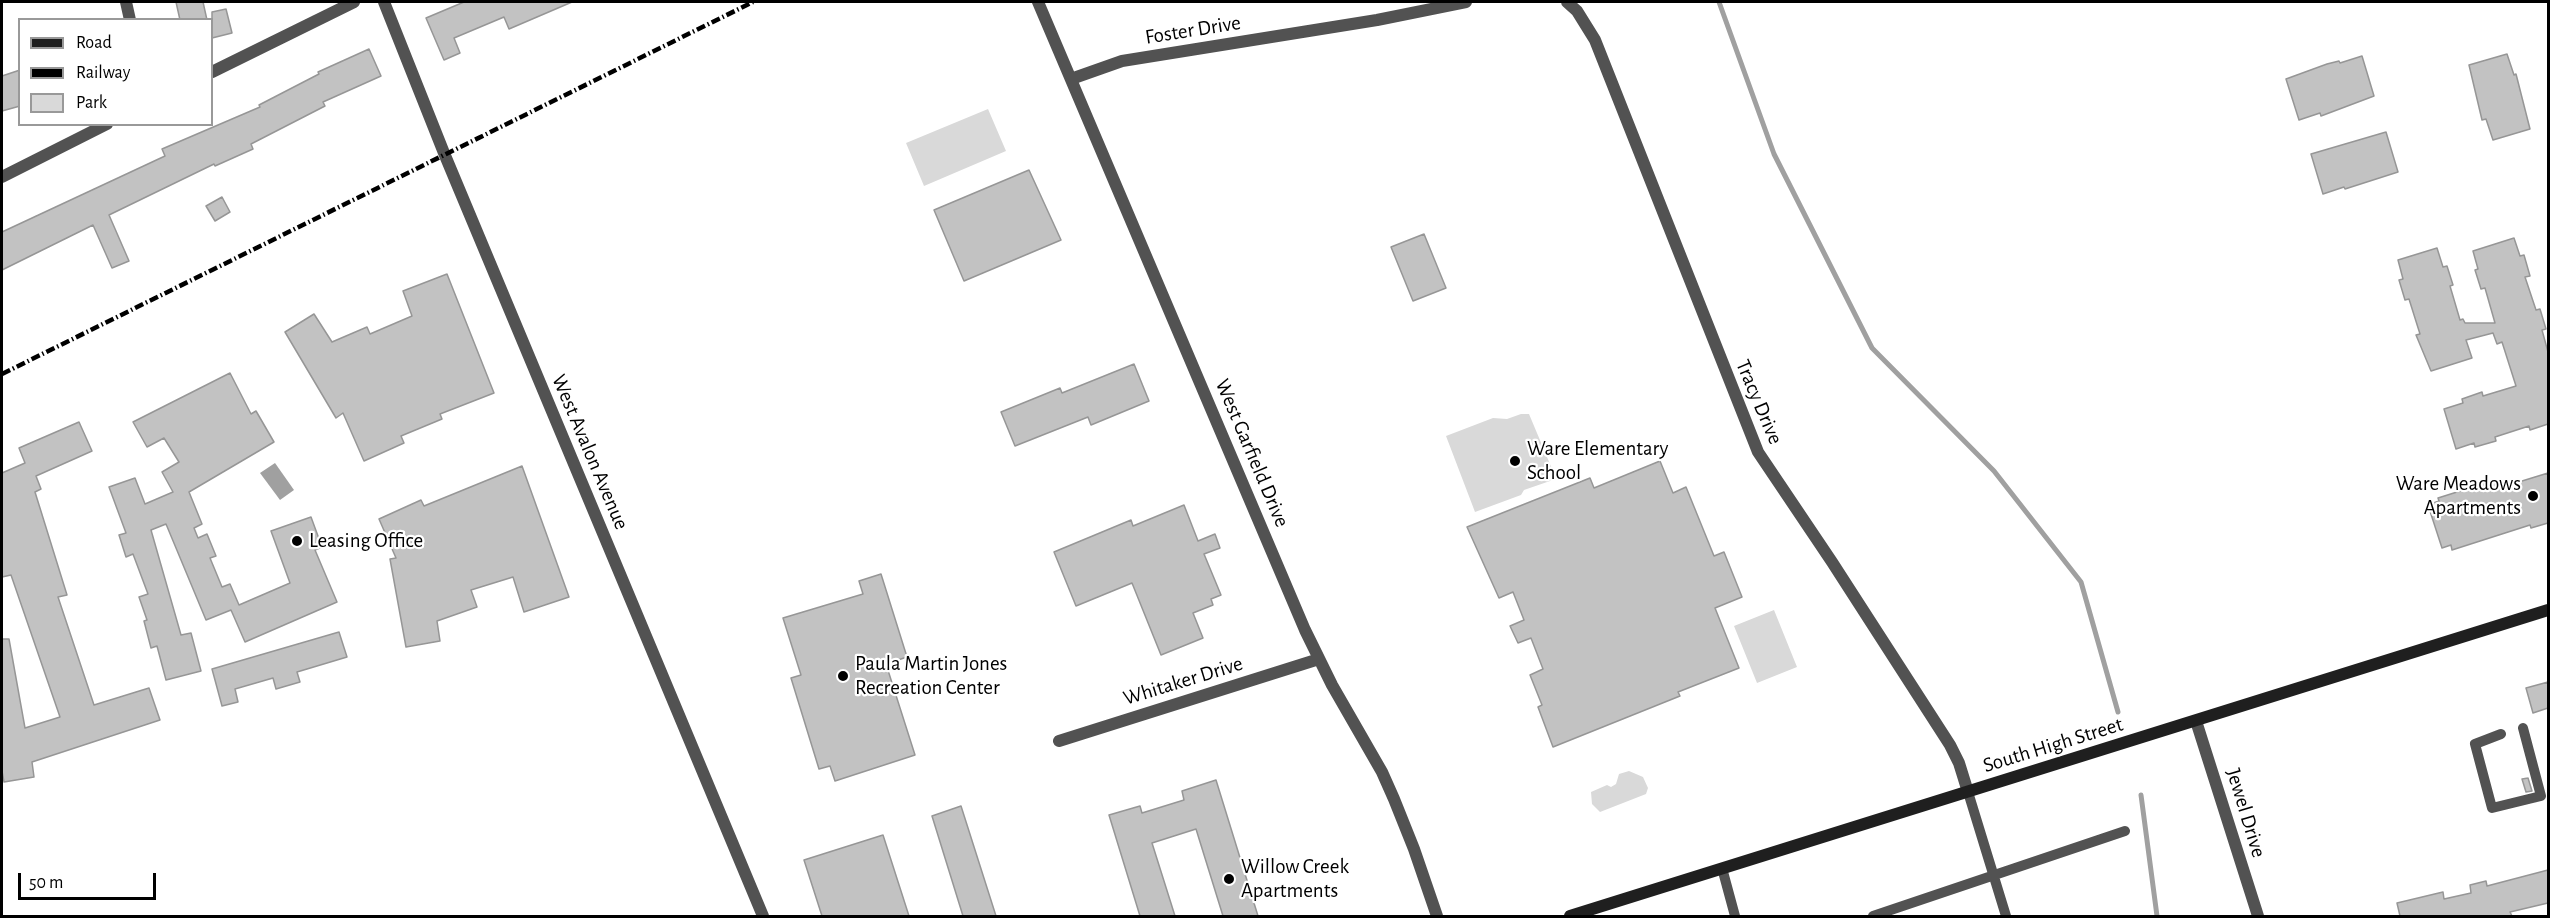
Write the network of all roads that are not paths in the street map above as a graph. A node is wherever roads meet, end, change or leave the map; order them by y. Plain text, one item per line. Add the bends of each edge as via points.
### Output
1 (126, 2) edge
2 (354, 2) edge
3 (384, 2) edge
4 (1038, 2) edge
5 (1466, 2) edge
6 (1567, 2) edge
7 (130, 18) edge
8 (213, 72) edge
9 (1071, 79) junction
10 (102, 126) edge
11 (2, 177) edge
12 (2548, 610) edge
13 (1318, 659) junction
14 (2196, 721) junction
15 (2523, 728) dead end
16 (2501, 734) dead end
17 (1059, 741) dead end
18 (1968, 792) junction
19 (2125, 831) dead end
20 (1722, 868) junction
21 (1993, 874) junction
22 (763, 916) edge
23 (1437, 916) edge
24 (1570, 916) edge
25 (1735, 916) edge
26 (1873, 916) edge
27 (2006, 916) edge
28 (2258, 916) edge

1 - 7 street
2 - 8 street
3 - 22 street, West Avalon Avenue
4 - 9 street, West Garfield Drive
5 - 9 street, Foster Drive via 1122,61
6 - 18 street, Tracy Drive via 1595,40 1758,452 1950,746
9 - 13 street, West Garfield Drive
10 - 11 street
12 - 14 main road, South High Street
13 - 17 street, Whitaker Drive
13 - 23 street, West Garfield Drive via 1382,772
14 - 18 main road, South High Street
14 - 28 street, Jewel Drive
15 - 16 lane via 2541,796 2492,807 2475,744
18 - 20 main road, South High Street
18 - 21 lane
19 - 21 lane
20 - 24 main road, South High Street
20 - 25 lane
21 - 26 lane
21 - 27 lane

